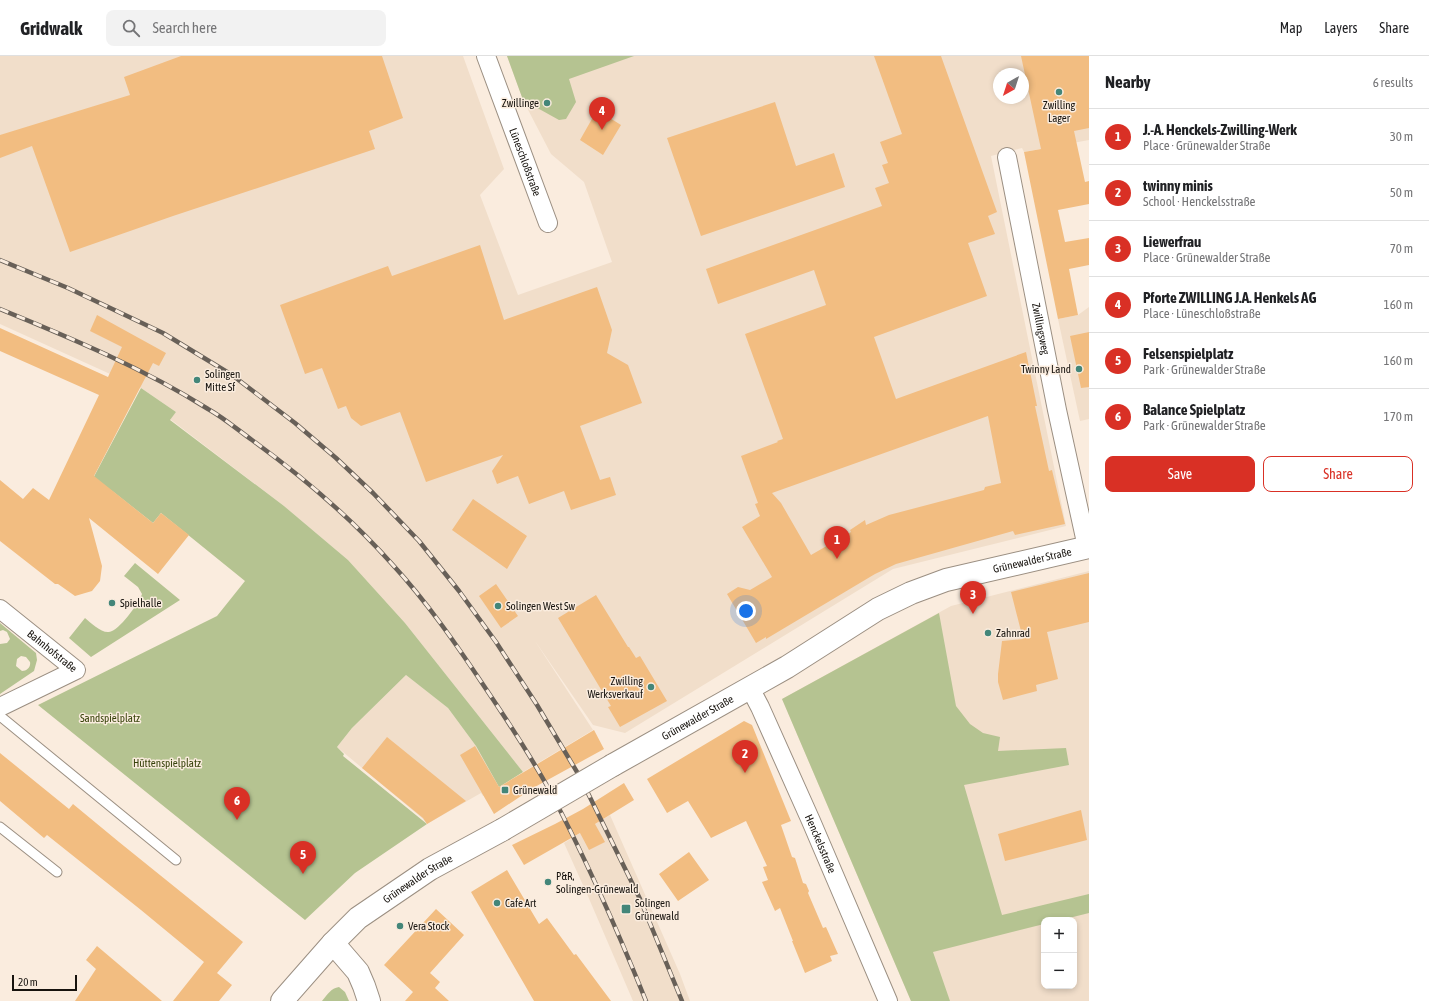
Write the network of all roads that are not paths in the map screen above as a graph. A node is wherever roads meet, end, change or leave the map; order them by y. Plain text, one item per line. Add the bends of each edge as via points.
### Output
1 (486, 56) edge
2 (1007, 157) dead end
3 (548, 223) dead end
4 (1088, 547) edge
5 (0, 609) edge
6 (750, 688) junction
7 (0, 707) edge
8 (0, 716) edge
9 (0, 827) edge
10 (176, 860) dead end
11 (57, 872) dead end
12 (333, 943) junction
13 (282, 1001) edge
14 (369, 1001) edge
15 (888, 1001) edge

1 - 3 street, Lüneschloßstraße
2 - 4 street, Zwillingsweg via 1057,410
4 - 6 main road, Grünewalder Straße via 946,580 911,593 878,609
5 - 7 street, Bahnhofstraße via 76,670
6 - 12 main road, Grünewalder Straße, bridge via 430,869 358,918
6 - 15 street, Henckelsstraße via 805,807
8 - 10 lane
9 - 11 lane
12 - 13 main road, Grünewalder Straße
12 - 14 main road via 358,972

